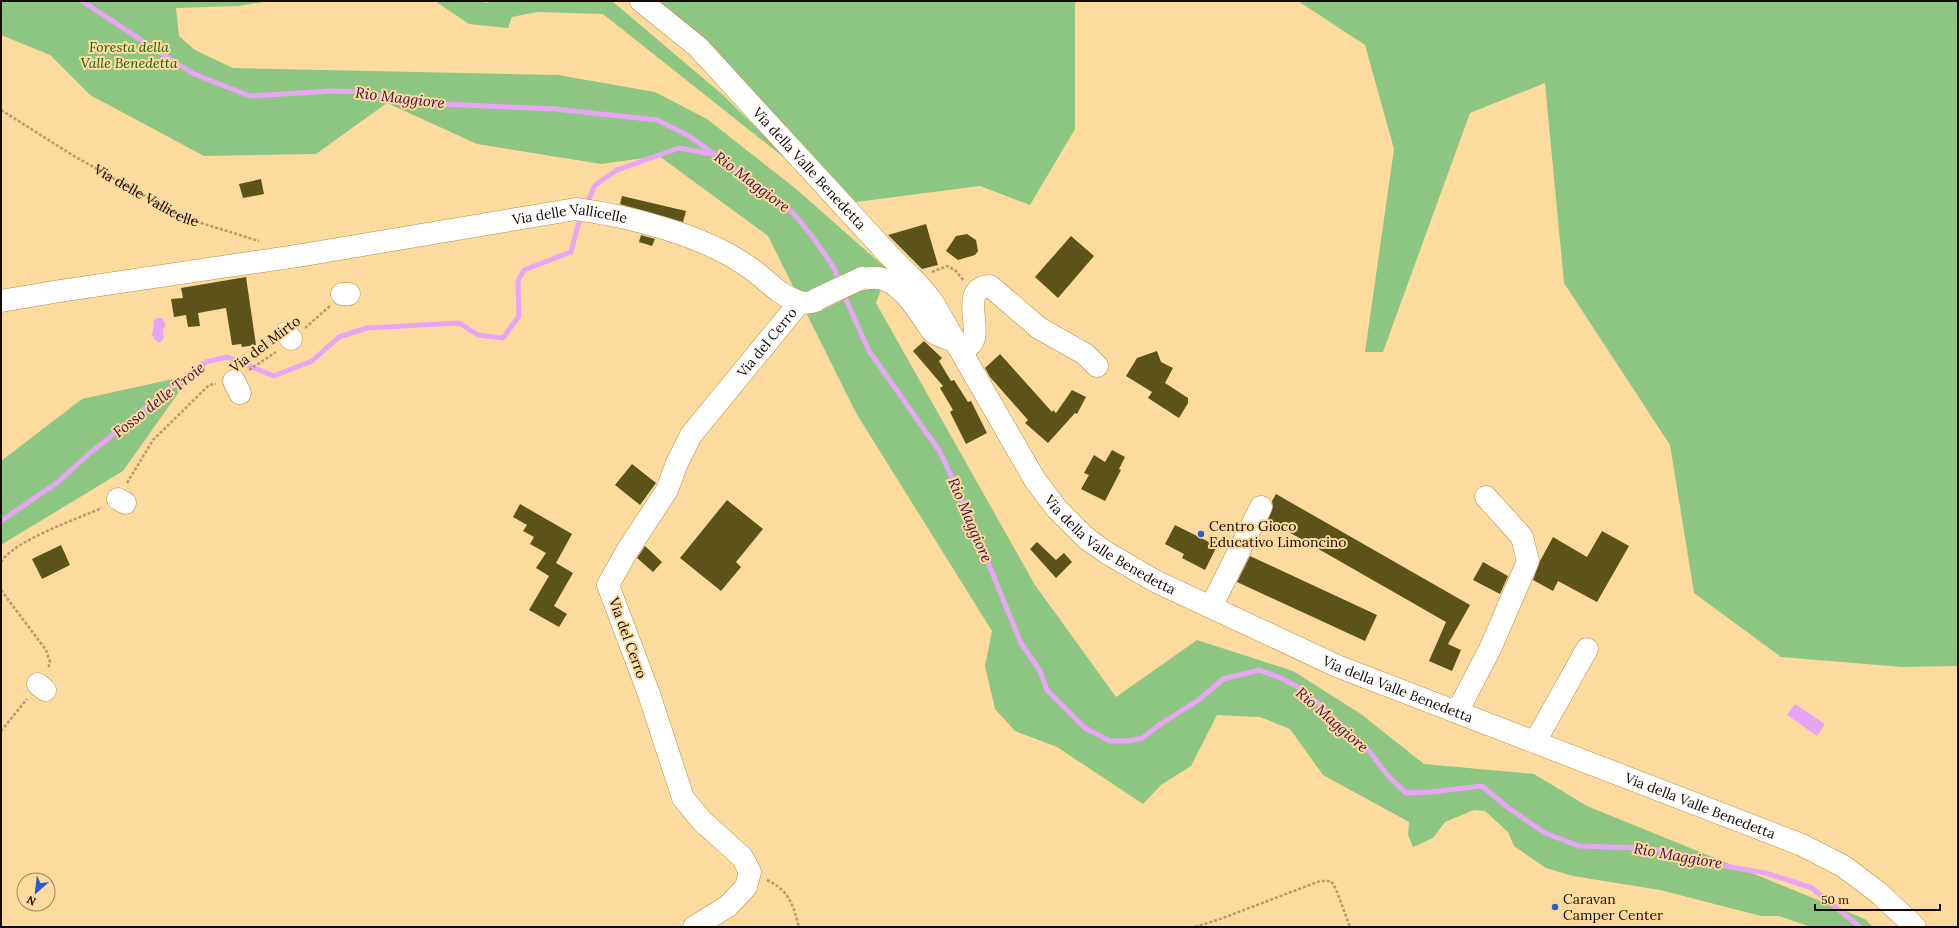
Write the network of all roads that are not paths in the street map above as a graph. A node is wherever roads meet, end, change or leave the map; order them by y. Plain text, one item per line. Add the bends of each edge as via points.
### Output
1 (641, 1) edge
2 (1, 301) edge
3 (809, 301) junction
4 (958, 346) junction
5 (1091, 360) dead end
6 (1486, 497) dead end
7 (1261, 507) dead end
8 (1211, 606) junction
9 (1587, 649) dead end
10 (1457, 712) junction
11 (1535, 742) junction
12 (694, 927) edge
13 (1915, 927) edge

1 - 4 street, Via della Valle Benedetta via 698,48 916,282 932,301
2 - 3 street, Via delle Vallicelle via 333,251 576,209 611,213 690,238 748,266 778,292
3 - 4 street, bridge via 862,278 879,278 890,282 912,301 933,332
3 - 12 street, Via del Cerro via 691,434 667,490 608,585 649,694 683,798 702,821 742,857 750,872 746,887 728,906
4 - 5 street via 970,345 973,339 976,291 990,286 1038,328
4 - 8 street, Via della Valle Benedetta via 1035,480 1057,509 1087,539 1107,553 1155,581
6 - 10 street via 1522,537 1528,561 1490,649
7 - 8 street
8 - 10 street, Via della Valle Benedetta via 1337,666
9 - 11 street
10 - 11 street, Via della Valle Benedetta
11 - 13 street, Via della Valle Benedetta via 1802,845 1843,866 1879,893

